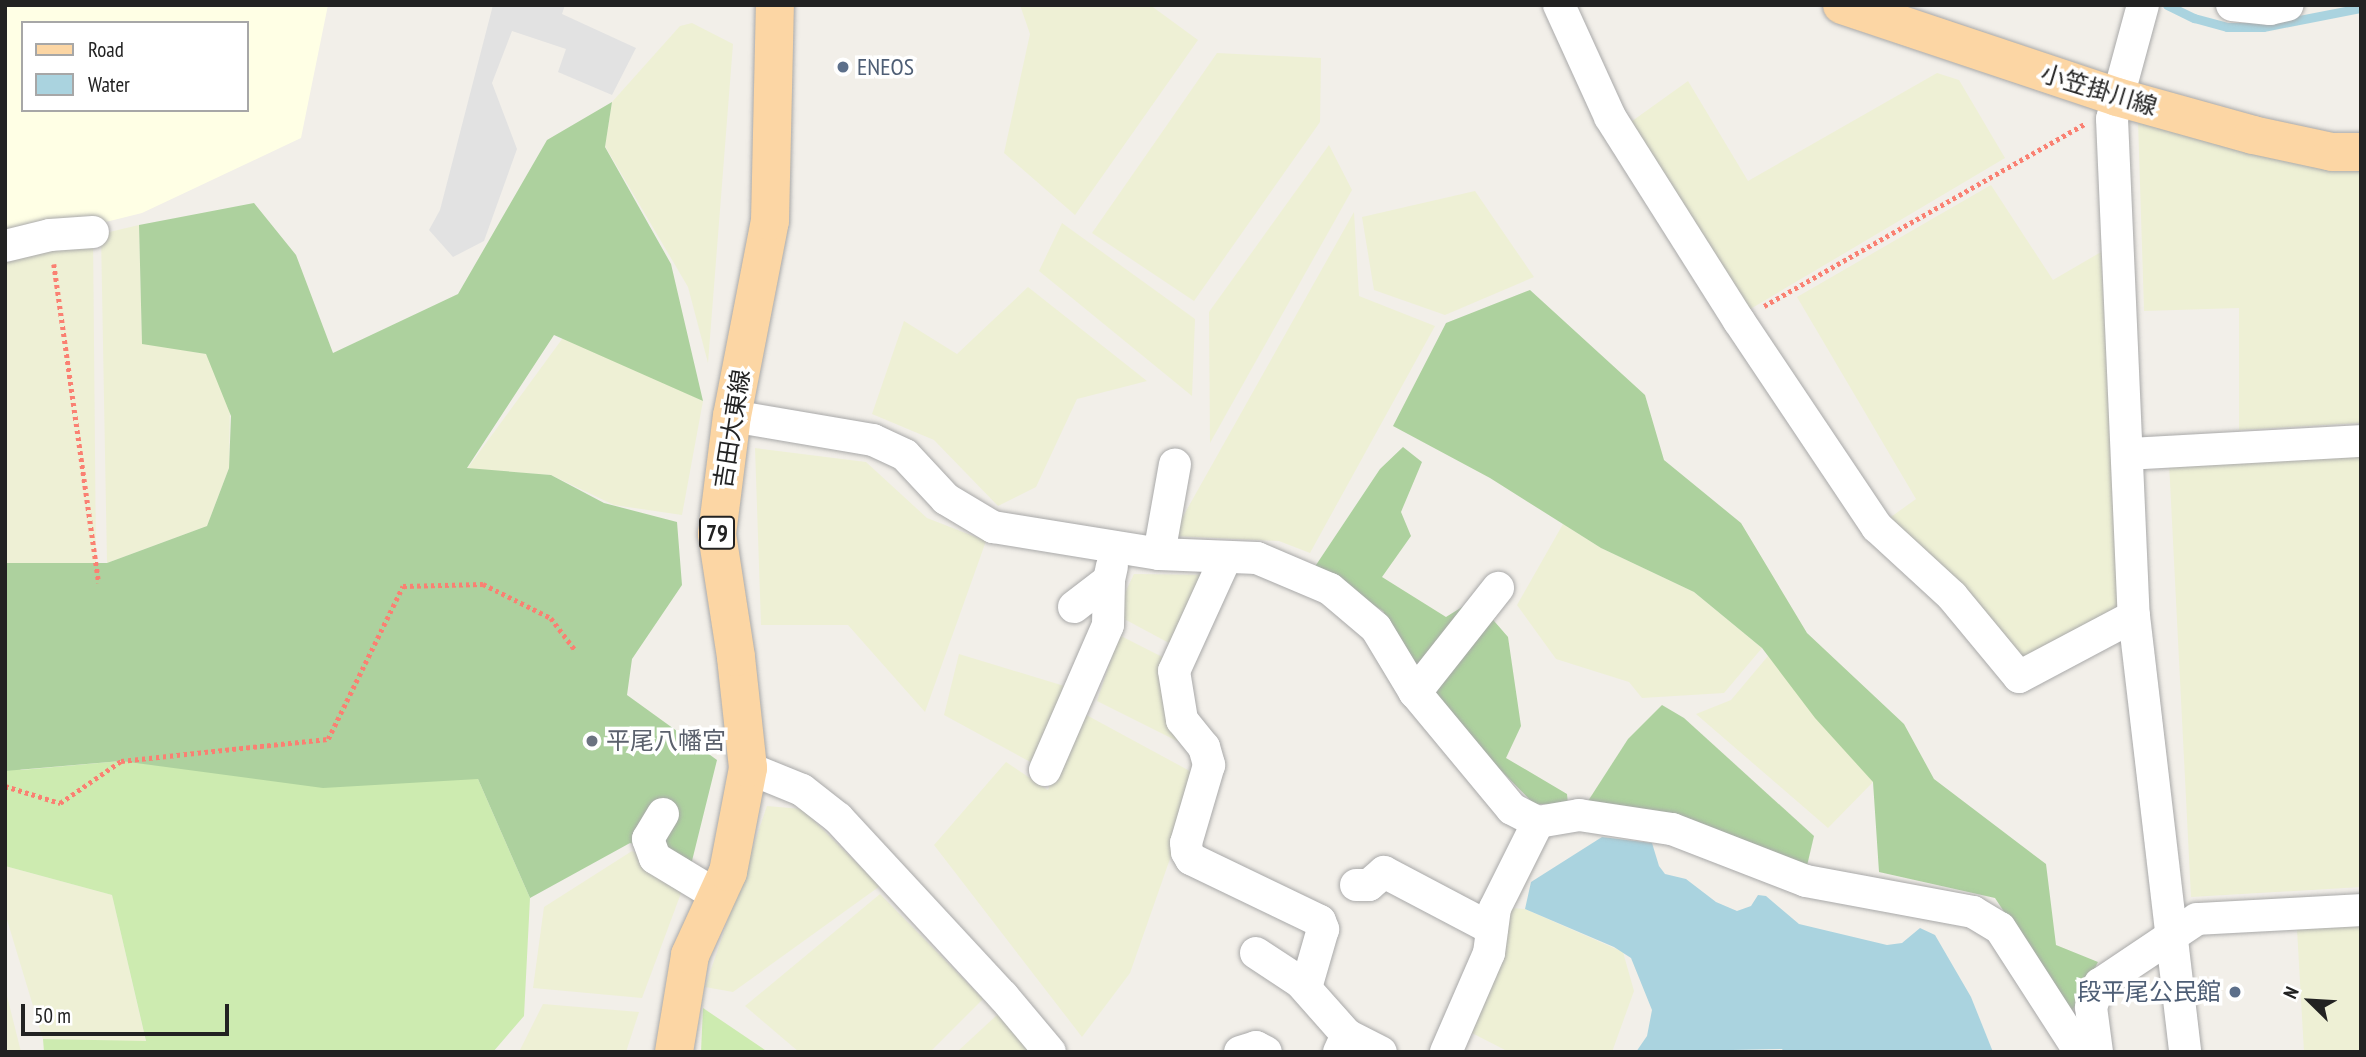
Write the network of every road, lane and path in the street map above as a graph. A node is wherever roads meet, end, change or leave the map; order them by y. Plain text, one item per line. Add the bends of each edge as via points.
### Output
1 (775, 5) edge
2 (1559, 5) edge
3 (1842, 5) edge
4 (2143, 5) edge
5 (2232, 5) edge
6 (2288, 5) edge
7 (2115, 108) junction
8 (2361, 152) edge
9 (93, 232) dead end
10 (50, 235) junction
11 (5, 246) edge
12 (1739, 320) junction
13 (732, 416) junction
14 (2361, 441) edge
15 (2129, 454) junction
16 (1175, 464) dead end
17 (1116, 548) junction
18 (1159, 554) junction
19 (1226, 556) junction
20 (1108, 580) junction
21 (99, 583) dead end
22 (1498, 588) dead end
23 (1074, 607) dead end
24 (2134, 615) junction
25 (575, 650) dead end
26 (1415, 693) junction
27 (748, 768) junction
28 (1045, 770) dead end
29 (5, 786) edge
30 (663, 814) dead end
31 (1538, 822) junction
32 (1356, 885) dead end
33 (716, 895) junction
34 (2361, 909) edge
35 (1492, 929) junction
36 (2173, 935) junction
37 (1256, 953) dead end
38 (1306, 988) junction
39 (1343, 1044) edge
40 (674, 1052) edge
41 (1050, 1052) edge
42 (1240, 1052) edge
43 (1266, 1052) edge
44 (1381, 1052) edge
45 (1446, 1052) edge
46 (2080, 1052) edge
47 (2097, 1052) edge
48 (2185, 1052) edge

1 - 13 main road, 吉田大東線 / 79 via 770,221
2 - 12 street via 1610,117
3 - 7 main road, 小笠掛川線
4 - 7 street
5 - 6 street via 2270,9
7 - 8 main road, 小笠掛川線 via 2332,152
7 - 12 path
7 - 15 street
9 - 10 street
10 - 11 street
10 - 21 path
12 - 24 street via 1877,527 1952,596 2019,677
13 - 17 street via 873,440 905,455 946,499 993,527
13 - 27 main road, 吉田大東線 / 79 via 717,534
14 - 15 street
15 - 24 street
16 - 18 street
17 - 18 street
17 - 20 street
18 - 19 street
19 - 26 street via 1257,558 1330,589 1376,628
19 - 38 street via 1174,671 1182,720 1204,747 1209,765 1187,852 1191,859 1320,921 1323,929
20 - 23 street
20 - 28 street via 1108,625
22 - 26 street
24 - 36 street
25 - 29 path via 551,618 483,584 403,586 328,739 121,761 61,803
26 - 31 street via 1512,809
27 - 33 main road, 吉田大東線 / 79 via 728,872
27 - 41 street via 802,790 838,818
30 - 33 street via 648,839 655,858
31 - 35 street via 1495,908
31 - 46 street via 1579,815 1672,829 1806,881 1973,912 2000,928
32 - 35 street via 1369,885 1384,872
33 - 40 main road, 吉田大東線 / 79 via 690,955
34 - 36 street via 2197,919
35 - 45 street via 1489,953
36 - 47 street via 2100,984 2091,1007
36 - 48 street
37 - 38 street
38 - 39 street
39 - 44 street
42 - 43 street via 1256,1047

